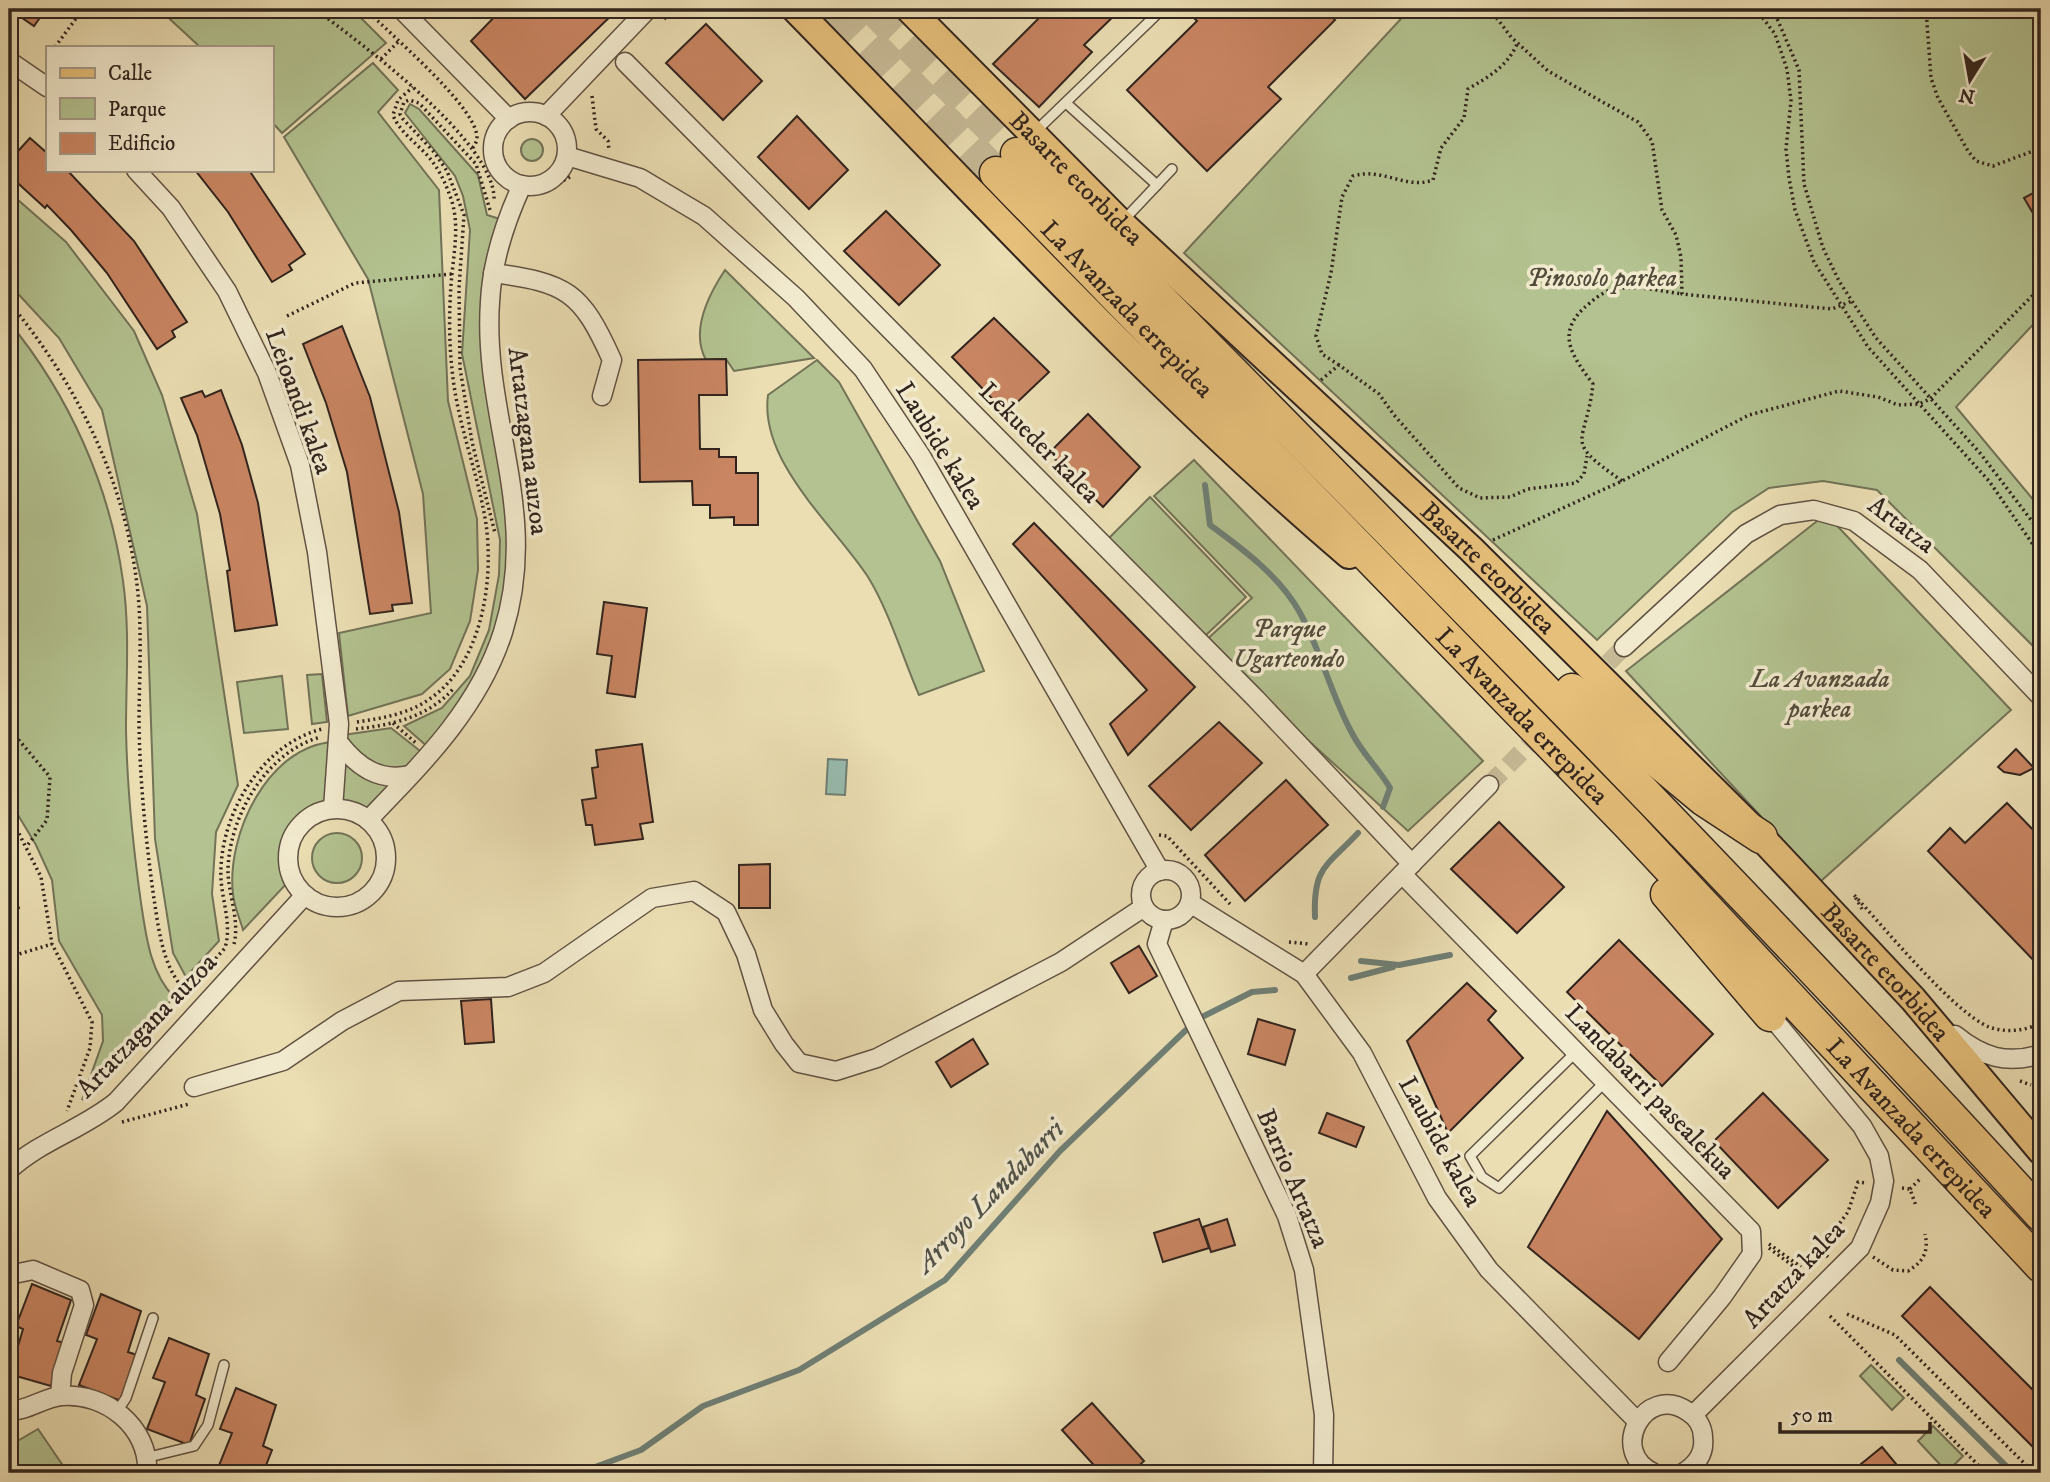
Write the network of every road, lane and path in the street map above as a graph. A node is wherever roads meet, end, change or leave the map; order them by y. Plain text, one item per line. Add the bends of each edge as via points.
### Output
1 (83, 9) edge
2 (315, 9) edge
3 (366, 9) edge
4 (401, 9) edge
5 (648, 9) edge
6 (675, 9) edge
7 (794, 9) edge
8 (909, 9) edge
9 (1150, 9) edge
10 (1490, 9) edge
11 (1756, 9) edge
12 (1773, 9) edge
13 (1926, 9) edge
14 (658, 26) dead end
15 (1517, 43) junction
16 (56, 46) edge
17 (392, 47) dead end
18 (381, 58) junction
19 (9, 61) edge
20 (625, 62) dead end
21 (46, 87) edge
22 (413, 87) junction
23 (597, 88) dead end
24 (1066, 103) junction
25 (546, 116) junction
26 (509, 119) junction
27 (2041, 148) edge
28 (472, 149) junction
29 (469, 154) junction
30 (1015, 154) junction
31 (566, 156) junction
32 (604, 166) junction
33 (1172, 169) dead end
34 (138, 172) edge
35 (1157, 185) junction
36 (528, 191) junction
37 (1121, 223) junction
38 (493, 273) junction
39 (452, 274) junction
40 (2041, 287) edge
41 (1682, 293) junction
42 (1852, 301) junction
43 (9, 302) edge
44 (1840, 306) junction
45 (287, 316) dead end
46 (1339, 365) junction
47 (1305, 393) junction
48 (601, 396) dead end
49 (1930, 399) junction
50 (1919, 404) junction
51 (1587, 456) junction
52 (1622, 481) junction
53 (2041, 533) edge
54 (496, 545) dead end
55 (1471, 550) junction
56 (1412, 555) junction
57 (2041, 556) edge
58 (492, 594) dead end
59 (1444, 635) junction
60 (1625, 647) tunnel mouth
61 (473, 659) dead end
62 (455, 687) dead end
63 (2041, 697) edge
64 (1516, 709) junction
65 (391, 716) junction
66 (393, 723) junction
67 (339, 733) junction
68 (9, 734) edge
69 (429, 754) junction
70 (410, 775) junction
71 (1489, 785) tunnel mouth
72 (333, 809) junction
73 (9, 814) edge
74 (368, 820) junction
75 (1761, 837) junction
76 (1144, 845) junction
77 (26, 847) junction
78 (1407, 869) junction
79 (1160, 871) junction
80 (305, 895) junction
81 (1190, 903) junction
82 (1144, 907) junction
83 (1235, 909) dead end
84 (1164, 920) junction
85 (1284, 941) dead end
86 (1318, 941) dead end
87 (52, 944) junction
88 (232, 951) dead end
89 (9, 957) edge
90 (1304, 974) junction
91 (187, 992) junction
92 (1913, 999) junction
93 (1770, 1015) joint
94 (2041, 1023) edge
95 (2016, 1031) dead end
96 (1576, 1052) junction
97 (2041, 1054) edge
98 (137, 1059) dead end
99 (128, 1069) dead end
100 (116, 1072) dead end
101 (2020, 1081) dead end
102 (1605, 1082) junction
103 (2031, 1084) dead end
104 (194, 1087) joint
105 (113, 1126) dead end
106 (72, 1130) junction
107 (2041, 1151) edge
108 (1989, 1158) junction
109 (9, 1170) edge
110 (1921, 1178) dead end
111 (1867, 1183) dead end
112 (1895, 1187) dead end
113 (1910, 1189) junction
114 (2041, 1205) edge
115 (1916, 1206) dead end
116 (2041, 1215) edge
117 (1751, 1231) junction
118 (1925, 1234) dead end
119 (1769, 1248) dead end
120 (1860, 1248) junction
121 (2041, 1266) edge
122 (1840, 1268) junction
123 (9, 1275) edge
124 (1847, 1314) dead end
125 (1830, 1316) dead end
126 (153, 1318) dead end
127 (1668, 1362) dead end
128 (224, 1365) dead end
129 (60, 1396) junction
130 (118, 1410) junction
131 (9, 1411) edge
132 (1693, 1415) junction
133 (1637, 1421) junction
134 (146, 1465) edge
135 (1690, 1471) edge
136 (1323, 1473) edge
137 (1654, 1473) edge
138 (1986, 1473) edge
139 (2034, 1473) edge

1 - 16 path
2 - 18 path
3 - 28 path via 465,109 477,132
4 - 26 street
5 - 25 street
6 - 14 path
7 - 59 main road via 1257,475
8 - 30 main road, Basarte etorbidea
9 - 24 lane via 1156,15
10 - 15 path
11 - 44 path via 1774,34 1787,68 1791,101 1786,149 1795,210 1814,262
12 - 42 path via 1799,70 1804,184 1823,248
13 - 27 path via 1931,78 1945,114 1968,151 1976,160 1993,166
15 - 41 path via 1569,85 1638,122 1652,141 1662,210 1676,235 1681,257
15 - 46 path via 1495,73 1468,89 1464,118 1441,148 1433,180 1419,185 1383,173 1353,176 1342,197 1316,336 1322,354
17 - 18 path
18 - 22 path
19 - 21 street
20 - 78 street, Lekueder kalea via 1256,699
22 - 28 path
22 - 39 path via 398,100 393,115 428,157 451,196 456,216
23 - 32 path via 592,106 596,129 608,141
24 - 30 lane
24 - 35 lane
25 - 26 street via 534,112
25 - 31 street via 563,132
26 - 36 street via 495,138 493,150 502,173
28 - 29 path
28 - 29 path via 489,175 494,212 482,175
29 - 54 path via 419,103 404,102 400,114 447,171 464,215 458,288 460,368
30 - 37 main road, Basarte etorbidea
30 - 56 highway, La Avanzada errepidea
30 - 59 highway, La Avanzada errepidea
31 - 32 street, Laubide kalea
31 - 36 street via 563,167 546,183
32 - 36 path via 600,179 570,177
32 - 76 street, Laubide kalea via 640,178 704,216 796,298 863,369 921,456
33 - 35 lane
34 - 67 street, Leioandi kalea via 170,208 227,290 267,373 300,465 317,552
35 - 37 lane
36 - 38 street, Artatzagana auzoa via 507,218
37 - 47 main road, Basarte etorbidea
38 - 48 street via 540,279 572,293 594,320 612,360
38 - 69 street, Artatzagana auzoa via 490,335 515,502 515,571 491,664 474,696
39 - 45 path via 355,283
39 - 65 path via 452,368 465,444 486,521 488,573 475,631 455,675 430,699
40 - 49 path
41 - 44 path via 1832,309
41 - 51 path via 1610,290 1574,318 1568,337 1571,352 1593,384 1581,442
42 - 44 path
42 - 49 path via 1876,338
43 - 91 path via 41,341 96,435 128,530 141,628 141,772 149,867 165,953 175,981
44 - 50 path via 1868,347
46 - 47 path
46 - 51 path via 1379,394 1459,488 1479,498 1510,497 1528,489 1576,483 1584,474
47 - 55 main road, Basarte etorbidea
49 - 50 path
49 - 53 path via 1980,453
50 - 52 path via 1898,405 1839,391 1748,415
50 - 57 path via 1989,481
51 - 52 path
52 - 55 path
55 - 75 main road, Basarte etorbidea
56 - 75 highway via 1627,738 1703,799
56 - 108 highway, La Avanzada errepidea via 1632,777
58 - 61 path
59 - 64 highway, La Avanzada errepidea
60 - 63 street via 1746,534 1780,515 1814,510 1854,521 1920,570
62 - 66 path via 435,705
64 - 93 highway via 1604,823
64 - 121 highway, La Avanzada errepidea
65 - 66 path
65 - 67 path
66 - 67 path
66 - 69 path
67 - 70 street via 364,769 399,778
67 - 72 street, Leioandi kalea
67 - 88 path via 290,751 270,770 243,809 228,868 236,928
67 - 91 path via 312,732 286,745 242,796 229,824 220,867 228,938 219,957
68 - 77 path via 50,777 47,820
69 - 70 street, Artatzagana auzoa
70 - 74 street, Artatzagana auzoa
71 - 78 street
72 - 74 street via 358,813
72 - 80 street via 306,819 290,843 289,872
73 - 77 path
74 - 80 street via 381,835 386,853 384,873 374,889 360,901 341,907 322,905
75 - 92 main road, Basarte etorbidea
76 - 79 street, Laubide kalea
76 - 83 path via 1160,834 1167,836
77 - 87 path via 41,877
78 - 90 street
78 - 96 street, Landabarri pasealekua
79 - 81 street via 1182,876 1190,888
79 - 82 street via 1143,886
80 - 106 street, Artatzagana auzoa via 116,1102
81 - 84 street via 1180,916
81 - 90 street, Laubide kalea
82 - 84 street via 1156,919
82 - 104 street via 1061,962 877,1058 836,1071 799,1063 784,1044 763,1010 746,954 726,912 694,891 652,898 544,973 508,987 399,990 342,1021 284,1061
84 - 136 street, Barrio Artatza via 1157,944 1287,1216 1304,1270 1325,1415
85 - 86 path
87 - 89 path
87 - 106 path via 92,1022 90,1048 66,1114
90 - 133 street, Laubide kalea via 1362,1053 1437,1198 1489,1270
91 - 100 path
92 - 97 street via 1972,1049 1998,1059 2021,1060
92 - 107 main road, Basarte etorbidea
93 - 120 street, Artatza kalea via 1862,1126 1879,1156 1884,1181 1880,1203
94 - 95 path
96 - 102 street, Landabarri pasealekua
96 - 102 lane via 1470,1156 1482,1177 1499,1188
98 - 99 path
101 - 103 path
102 - 117 street, Landabarri pasealekua
104 - 105 path via 189,1104
106 - 109 street, Artatzagana auzoa
108 - 114 highway
108 - 116 highway, La Avanzada errepidea
110 - 113 path
111 - 122 path via 1858,1182 1848,1212 1820,1250
112 - 113 path
113 - 115 path
117 - 119 path via 1799,1268
117 - 127 street via 1752,1254
118 - 120 path via 1924,1258 1908,1271 1886,1267
120 - 122 street, Artatza kalea
122 - 132 street, Artatza kalea
123 - 129 street via 33,1270 80,1290 84,1305 62,1373
124 - 139 path via 1895,1335
125 - 138 path
126 - 130 lane
128 - 134 lane via 208,1424 194,1446
129 - 130 street via 89,1398
129 - 131 street
130 - 134 street via 140,1437
132 - 133 street via 1664,1404
132 - 135 street via 1704,1442
133 - 137 street via 1632,1432 1633,1453

